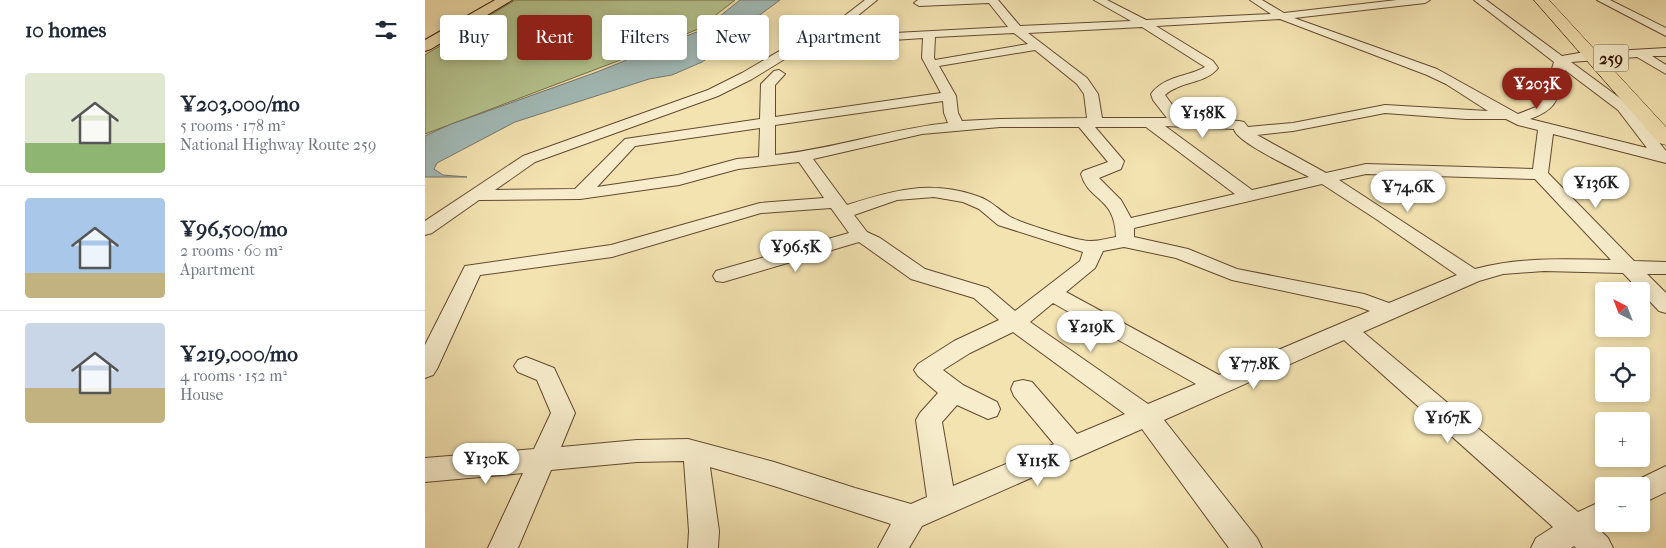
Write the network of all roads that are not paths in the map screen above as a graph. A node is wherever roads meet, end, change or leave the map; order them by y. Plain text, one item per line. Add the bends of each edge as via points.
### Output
1 (486, 0) edge
2 (505, 0) edge
3 (872, 0) edge
4 (991, 0) edge
5 (1099, 0) edge
6 (1255, 0) edge
7 (1425, 0) edge
8 (1479, 0) edge
9 (1541, 0) edge
10 (1555, 0) edge
11 (1602, 0) edge
12 (919, 3) dead end
13 (453, 15) edge
14 (852, 15) edge
15 (1281, 16) junction
16 (1142, 22) junction
17 (1016, 29) junction
18 (1666, 33) edge
19 (929, 34) junction
20 (899, 36) edge
21 (425, 46) edge
22 (1037, 46) junction
23 (1666, 52) edge
24 (1638, 53) junction
25 (1608, 55) junction
26 (1590, 56) junction
27 (779, 57) edge
28 (1561, 60) junction
29 (931, 64) junction
30 (1666, 70) edge
31 (779, 74) dead end
32 (949, 96) junction
33 (1666, 116) edge
34 (1513, 117) junction
35 (767, 122) junction
36 (1178, 122) junction
37 (1089, 123) junction
38 (1151, 123) junction
39 (957, 126) junction
40 (1546, 128) junction
41 (1242, 132) junction
42 (1665, 153) edge
43 (803, 157) junction
44 (767, 161) junction
45 (1540, 174) junction
46 (1325, 178) junction
47 (580, 194) junction
48 (475, 195) junction
49 (1248, 196) junction
50 (839, 207) junction
51 (425, 229) edge
52 (1125, 233) junction
53 (860, 236) junction
54 (1095, 248) junction
55 (1628, 267) junction
56 (1666, 268) edge
57 (723, 276) dead end
58 (1472, 276) junction
59 (1052, 293) junction
60 (1666, 306) edge
61 (1391, 312) junction
62 (1015, 322) junction
63 (1347, 330) junction
64 (526, 366) dead end
65 (425, 369) edge
66 (1217, 384) junction
67 (1023, 390) dead end
68 (954, 392) junction
69 (988, 409) dead end
70 (1146, 416) junction
71 (1073, 449) junction
72 (703, 454) junction
73 (544, 458) junction
74 (425, 470) edge
75 (1666, 478) edge
76 (1650, 487) edge
77 (941, 505) junction
78 (912, 517) junction
79 (1595, 517) edge
80 (1575, 528) junction
81 (503, 548) edge
82 (703, 548) edge
83 (893, 548) edge
84 (1247, 548) edge
85 (1546, 548) edge
86 (1598, 548) edge

1 - 13 main road
2 - 21 main road
3 - 14 street
4 - 12 street
4 - 17 street
5 - 16 street
6 - 15 street
7 - 15 street
8 - 28 street
9 - 26 highway, 259
10 - 25 highway, 259
11 - 18 street
15 - 16 street
15 - 34 street via 1432,72
16 - 17 street
16 - 36 street via 1212,68 1206,73 1172,82 1158,94 1159,100
17 - 19 street
17 - 22 street
19 - 20 street
19 - 29 street via 928,58
22 - 29 street
22 - 37 street via 1082,81 1091,94
23 - 24 street
24 - 25 street
24 - 30 street
25 - 26 street
25 - 33 highway, 259
26 - 28 street
26 - 42 highway, 259
27 - 48 street via 713,92 529,159
28 - 34 street via 1549,102 1541,110
28 - 42 street via 1623,107
29 - 32 street
31 - 35 street via 768,84
32 - 35 street
32 - 39 street
34 - 40 street
34 - 41 street via 1385,109 1309,125
35 - 44 street
35 - 47 street via 630,142
36 - 38 street
36 - 41 street via 1239,125
37 - 38 street
37 - 39 street
37 - 52 street via 1116,161 1115,166 1089,174 1090,180 1114,201
38 - 49 street
39 - 43 street via 922,130
40 - 42 street
40 - 45 street
41 - 46 street
43 - 44 street
43 - 50 street
44 - 47 street via 732,165 679,180
45 - 46 street via 1366,169
45 - 55 street
46 - 49 street
46 - 58 street
47 - 48 street
48 - 51 street
49 - 52 street
50 - 53 street
50 - 54 street via 895,194 934,192 967,198 985,205 1004,220
50 - 65 street via 760,208 612,251 472,270
52 - 54 street
52 - 61 street via 1232,274 1364,301
53 - 57 street
53 - 62 street via 918,274 981,293
54 - 59 street via 1088,264
55 - 56 street
55 - 58 street via 1544,265 1503,268
55 - 60 street
58 - 61 street
59 - 62 street
59 - 66 street
61 - 63 street
62 - 68 street via 962,347 926,370
62 - 70 street
63 - 66 street
63 - 80 street
64 - 73 street via 546,374 563,413
66 - 70 street
67 - 71 street
68 - 69 street
68 - 77 street via 929,420
70 - 71 street
70 - 84 street
71 - 77 street
72 - 73 street via 688,450 654,450
72 - 78 street
72 - 82 street via 696,463
73 - 74 street
73 - 81 street
75 - 76 street
77 - 78 street
78 - 83 street
79 - 80 street
80 - 85 street
80 - 86 street

